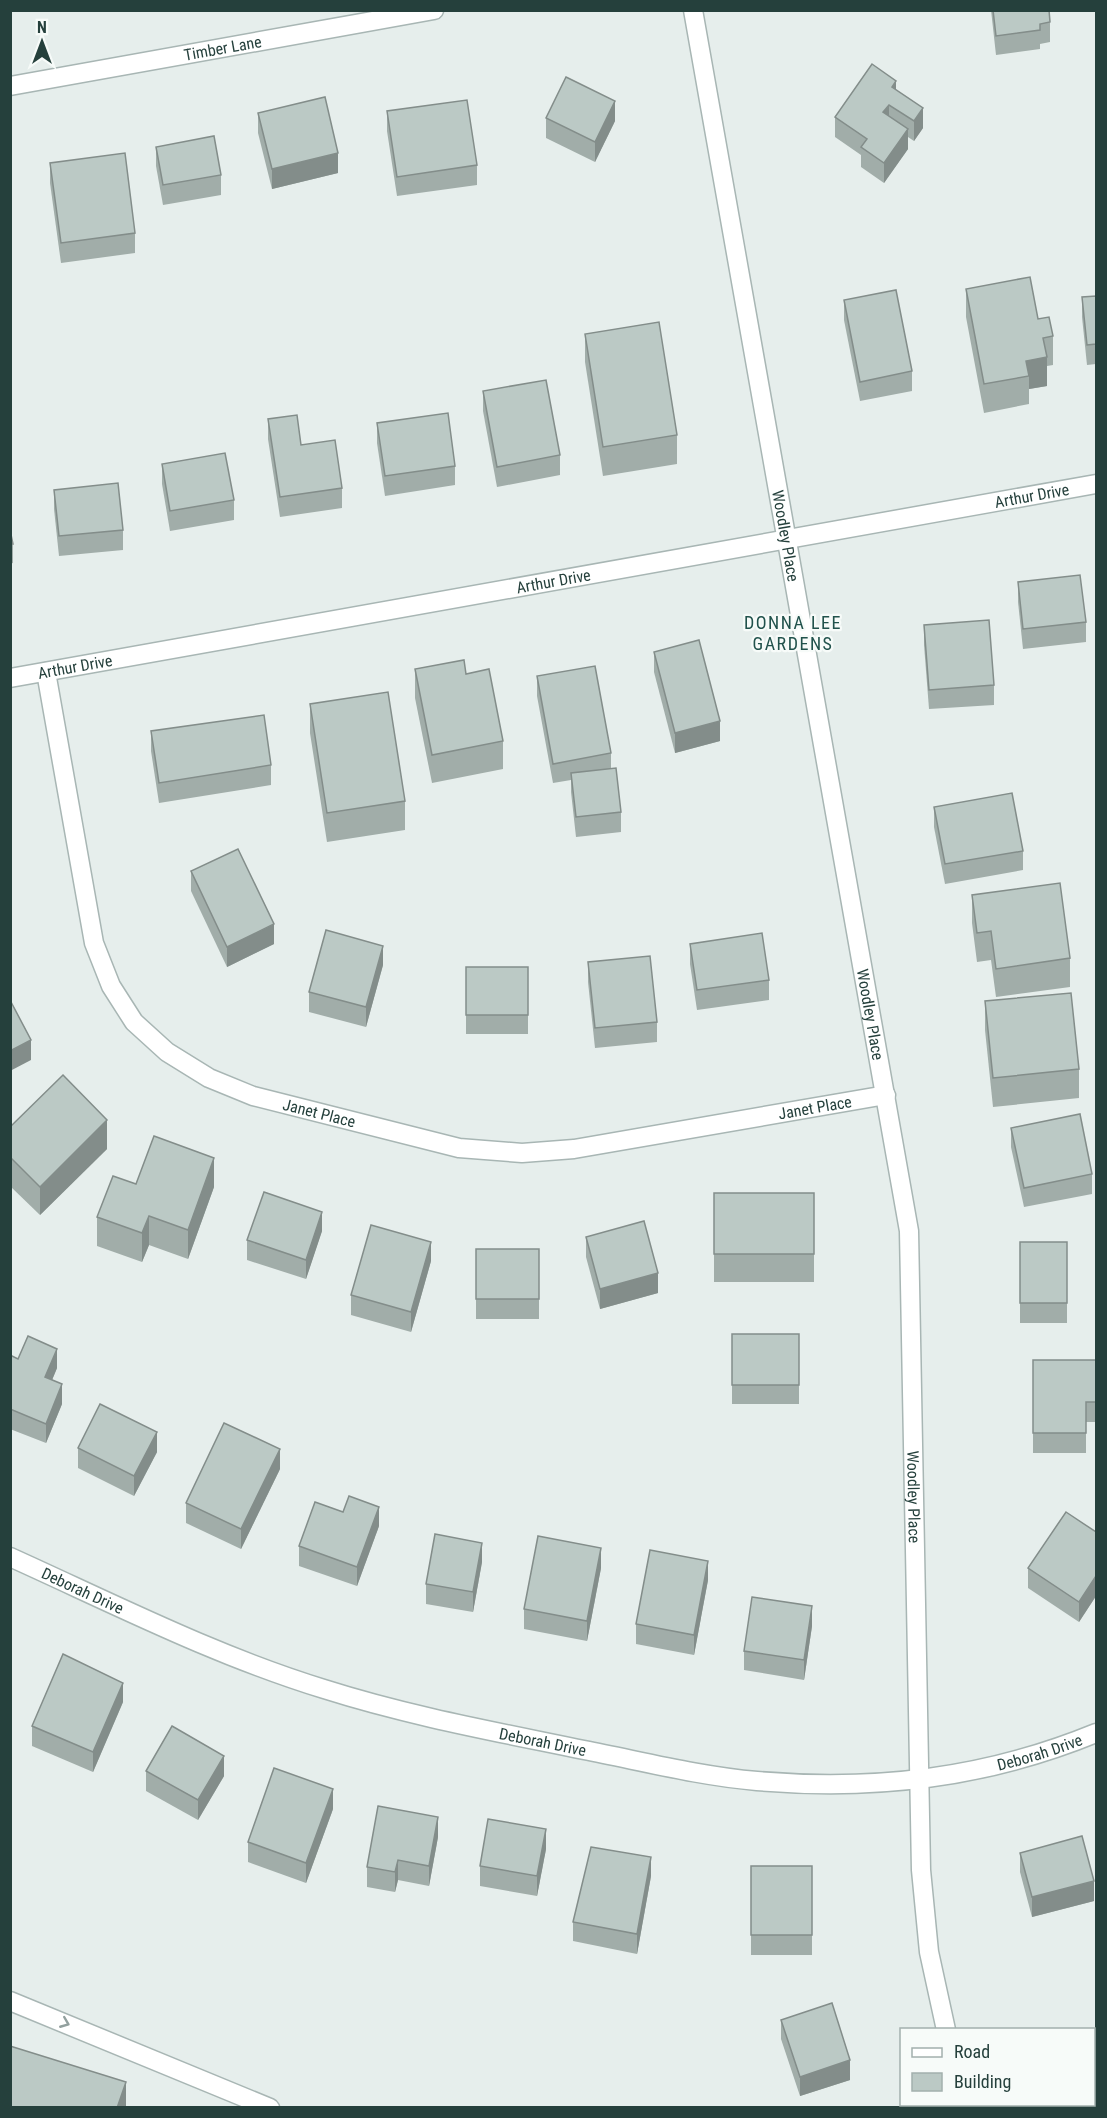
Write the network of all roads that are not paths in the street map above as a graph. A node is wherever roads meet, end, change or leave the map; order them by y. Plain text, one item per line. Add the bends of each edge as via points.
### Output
1 (434, 10) edge
2 (693, 10) edge
3 (10, 86) edge
4 (1096, 484) edge
5 (787, 539) junction
6 (46, 672) junction
7 (10, 678) edge
8 (886, 1095) junction
9 (10, 1557) edge
10 (1096, 1732) edge
11 (917, 1781) junction
12 (10, 2001) edge
13 (946, 2028) edge
14 (270, 2108) edge

1 - 3 street, Timber Lane
2 - 5 street, Woodley Place
4 - 5 street, Arthur Drive
5 - 6 street, Arthur Drive
5 - 8 street, Woodley Place
6 - 7 street, Arthur Drive
6 - 8 street, Janet Place via 94,943 111,986 134,1022 167,1052 209,1078 253,1096 459,1148 522,1153 574,1149
8 - 11 street, Woodley Place via 909,1231
9 - 11 street, Deborah Drive via 219,1651 323,1689 424,1717 668,1767 755,1780 837,1785
10 - 11 street, Deborah Drive via 990,1768
11 - 13 street, Woodley Place via 929,1952
12 -> 14 street

